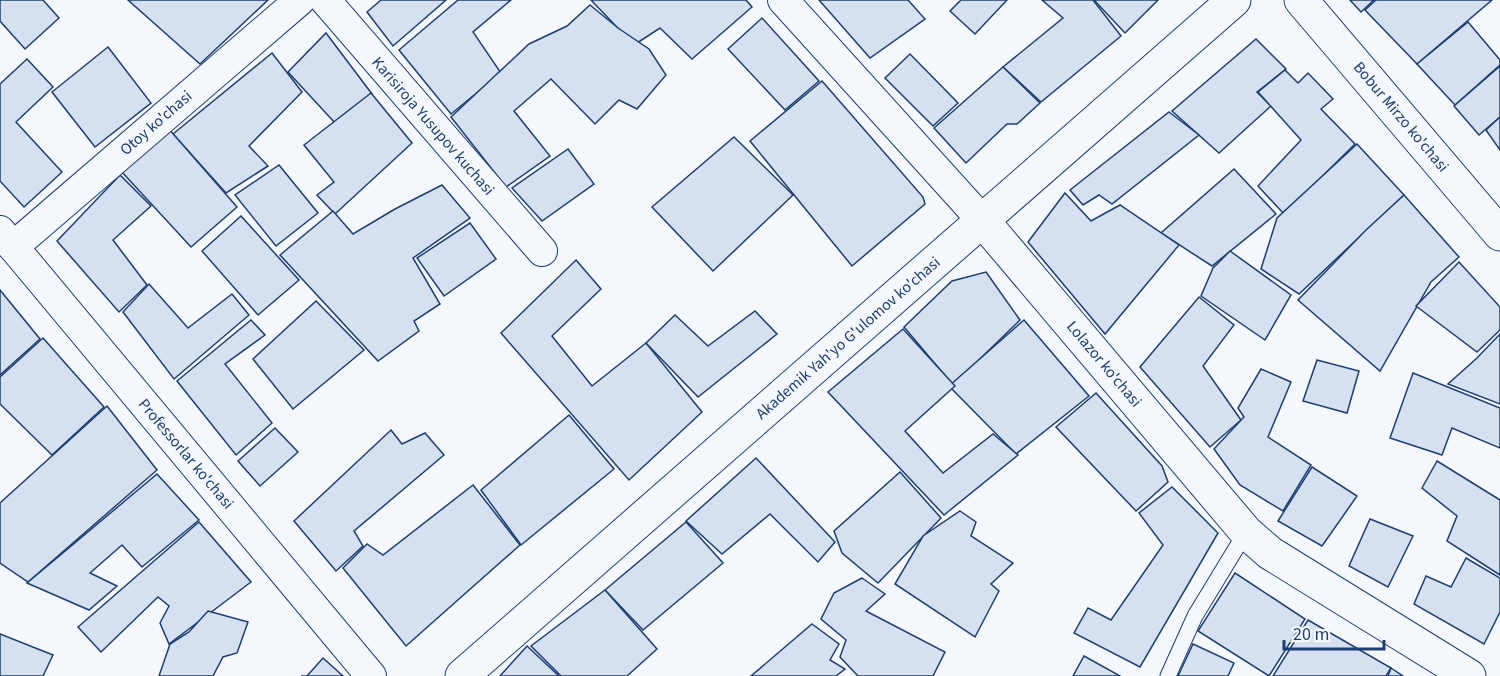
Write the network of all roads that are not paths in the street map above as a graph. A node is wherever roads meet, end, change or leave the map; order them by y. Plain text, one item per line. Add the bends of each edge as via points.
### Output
1 (300, 0) edge
2 (325, 0) edge
3 (783, 0) edge
4 (1234, 0) edge
5 (1302, 0) edge
6 (982, 220) junction
7 (1500, 234) edge
8 (7, 239) edge
9 (542, 251) dead end
10 (1246, 532) junction
11 (371, 676) edge
12 (462, 676) edge
13 (1168, 676) edge
14 (1469, 676) edge

1 - 8 street, Otoy ko'chasi
2 - 9 street, Karisiroja Yusupov kuchasi
3 - 6 street, Lolazor ko'chasi
4 - 6 main road, Akademik Yah'yo G'ulomov ko'chasi
5 - 7 main road, Bobur Mirzo ko'chasi
6 - 10 main road, Lolazor ko'chasi
6 - 12 main road, Akademik Yah'yo G'ulomov ko'chasi
8 - 11 street, Professorlar ko'chasi
10 - 13 lane via 1195,616
10 - 14 main road, Lolazor ko'chasi via 1270,553

